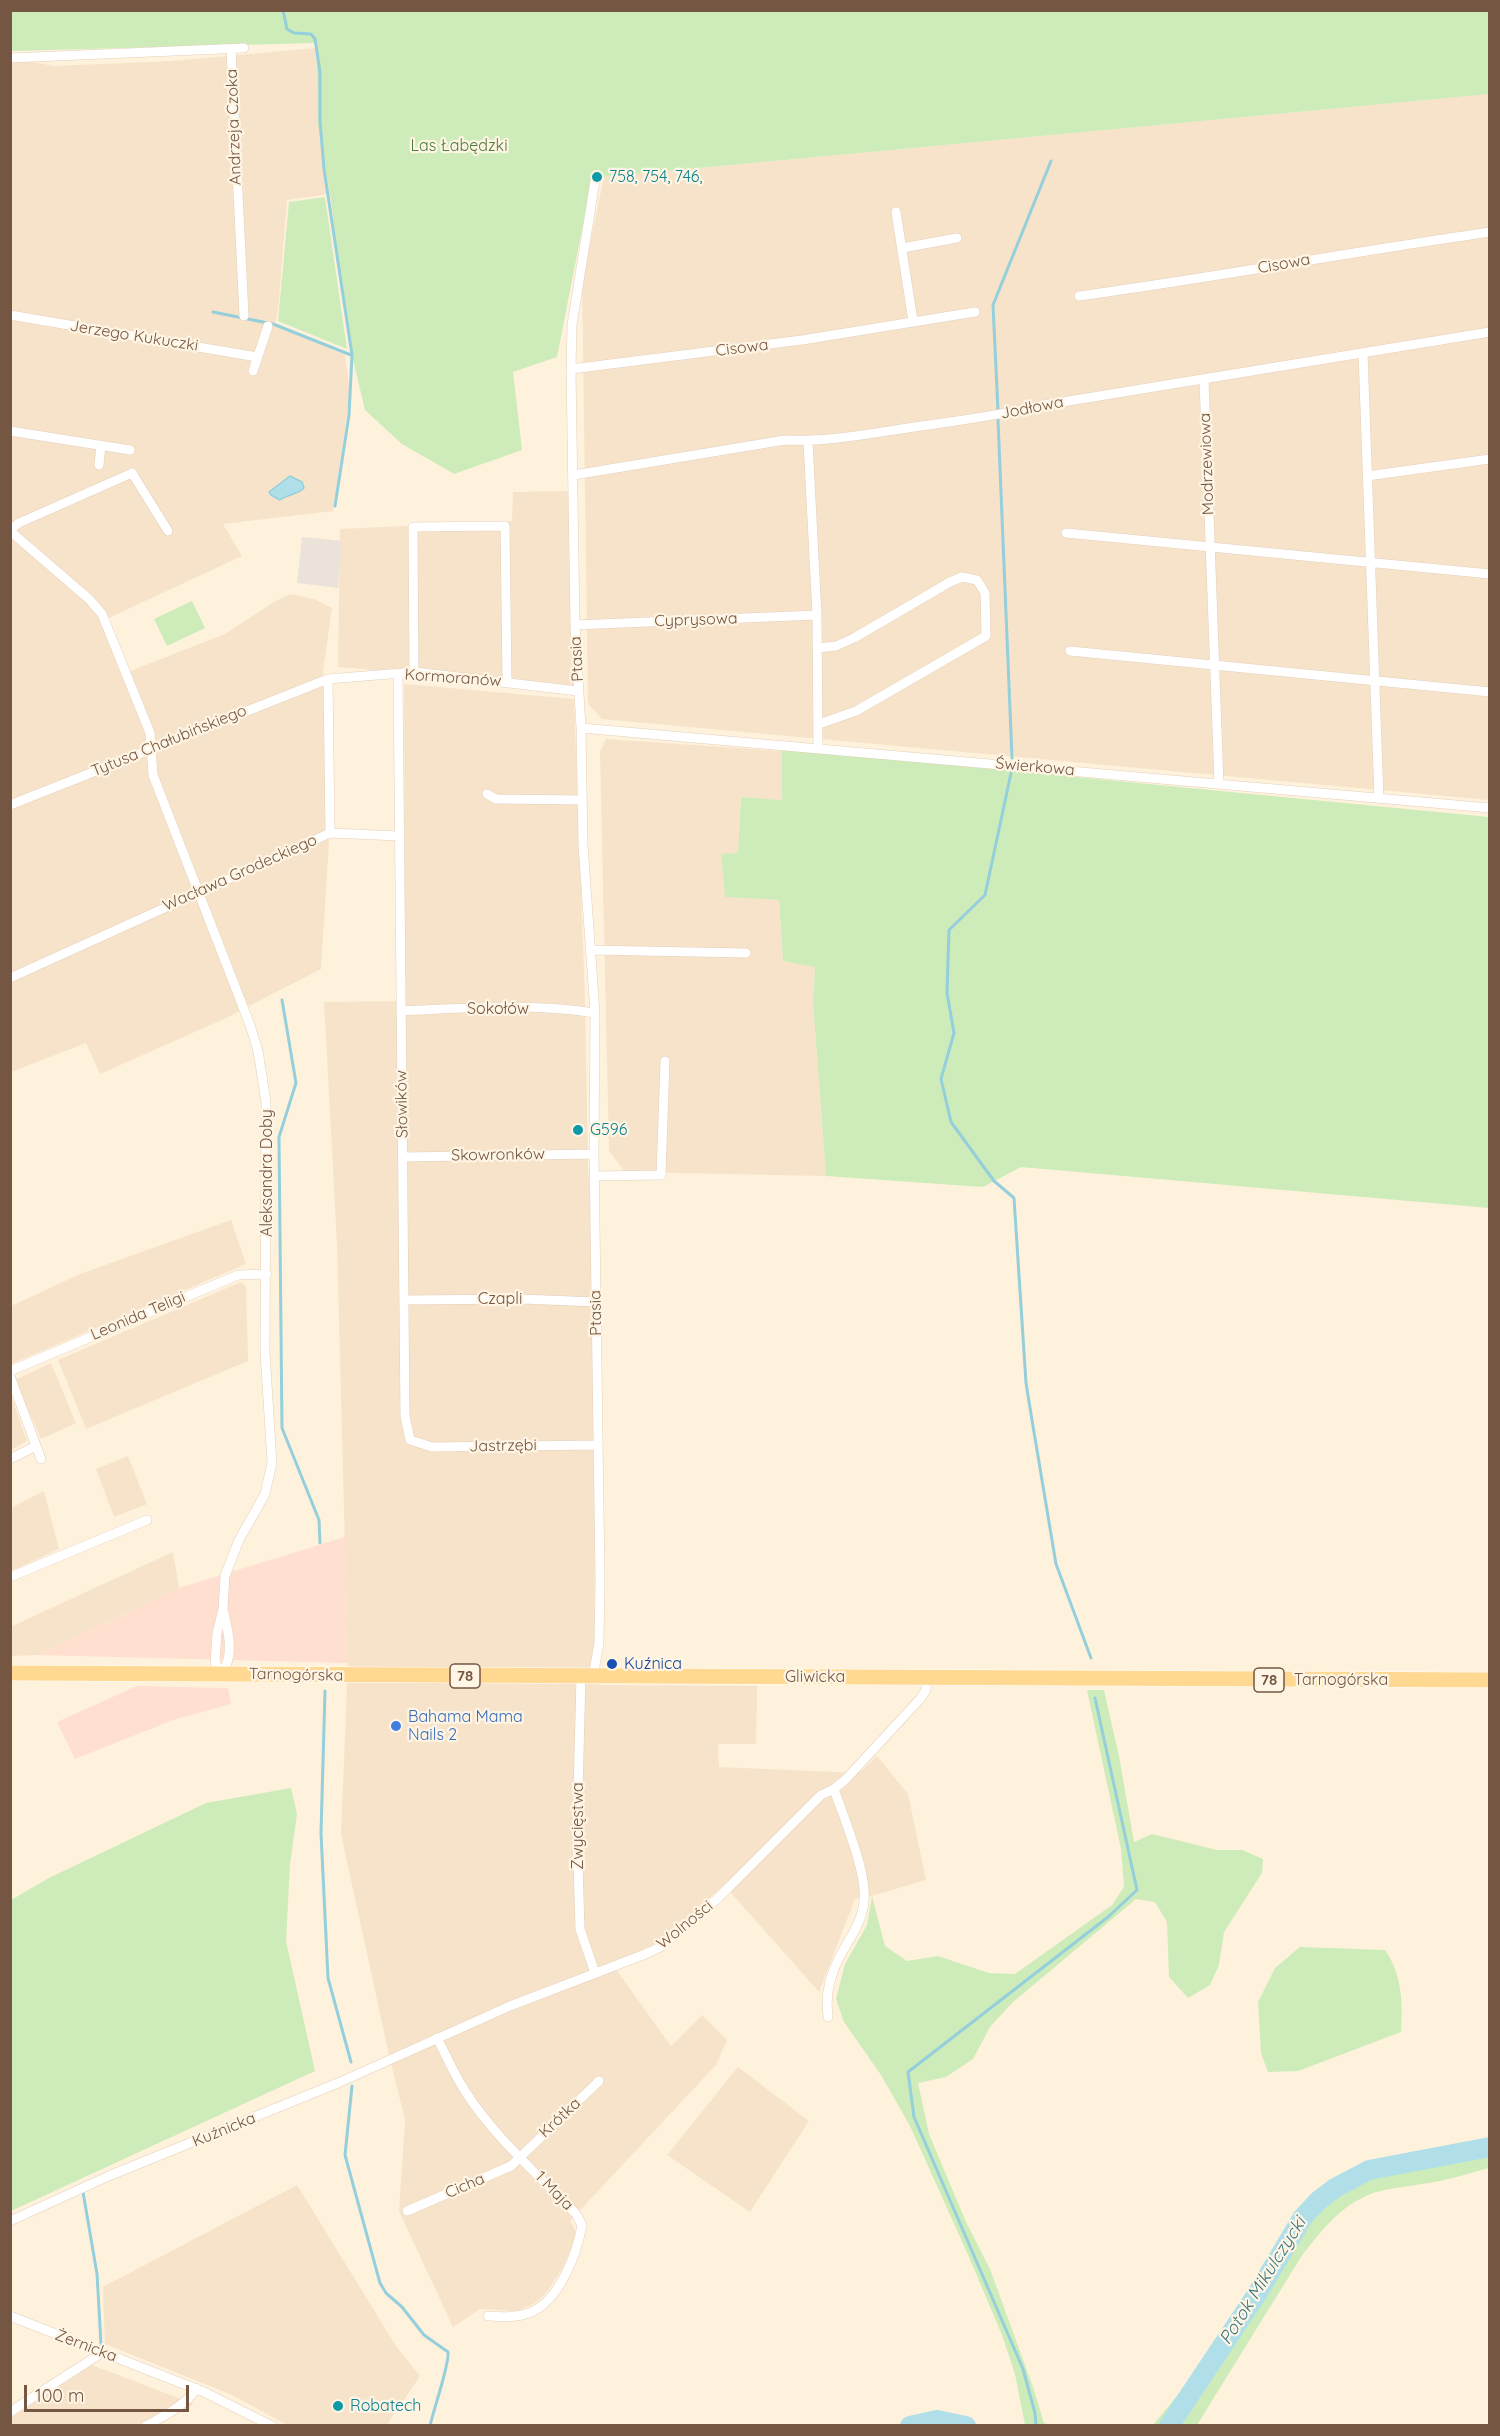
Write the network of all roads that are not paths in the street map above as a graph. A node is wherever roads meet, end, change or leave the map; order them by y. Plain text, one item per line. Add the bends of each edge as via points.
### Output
1 (244, 48) dead end
2 (231, 49) junction
3 (10, 58) edge
4 (595, 182) dead end
5 (896, 212) dead end
6 (1490, 231) edge
7 (957, 238) dead end
8 (902, 248) junction
9 (1078, 296) dead end
10 (975, 312) dead end
11 (10, 315) edge
12 (243, 316) dead end
13 (913, 321) junction
14 (268, 326) dead end
15 (1490, 332) edge
16 (1363, 353) junction
17 (257, 357) junction
18 (571, 369) junction
19 (253, 371) dead end
20 (1204, 380) junction
21 (10, 431) edge
22 (808, 441) junction
23 (102, 445) junction
24 (130, 450) dead end
25 (1490, 459) edge
26 (99, 465) dead end
27 (574, 475) junction
28 (1367, 476) junction
29 (10, 530) edge
30 (168, 531) dead end
31 (1066, 533) dead end
32 (1210, 547) junction
33 (1370, 563) junction
34 (1490, 574) edge
35 (817, 615) junction
36 (575, 625) junction
37 (818, 648) junction
38 (1070, 651) dead end
39 (1213, 666) junction
40 (414, 672) junction
41 (398, 674) junction
42 (328, 679) junction
43 (507, 682) junction
44 (1373, 682) junction
45 (578, 691) junction
46 (1490, 692) edge
47 (819, 724) junction
48 (581, 728) junction
49 (153, 747) junction
50 (818, 748) junction
51 (1219, 783) junction
52 (487, 794) dead end
53 (1379, 799) junction
54 (582, 800) junction
55 (10, 805) edge
56 (1490, 808) edge
57 (330, 833) junction
58 (399, 836) junction
59 (198, 891) junction
60 (590, 950) junction
61 (746, 953) dead end
62 (10, 978) edge
63 (401, 1011) junction
64 (595, 1013) junction
65 (665, 1061) dead end
66 (594, 1154) junction
67 (403, 1156) junction
68 (594, 1176) junction
69 (267, 1274) junction
70 (405, 1300) junction
71 (596, 1302) junction
72 (10, 1371) edge
73 (10, 1376) edge
74 (410, 1440) joint
75 (598, 1445) junction
76 (36, 1446) junction
77 (10, 1459) edge
78 (41, 1459) dead end
79 (147, 1520) dead end
80 (10, 1577) edge
81 (223, 1609) junction
82 (10, 1673) edge
83 (222, 1673) junction
84 (587, 1677) junction
85 (927, 1678) junction
86 (1049, 1679) joint
87 (1490, 1680) edge
88 (834, 1789) junction
89 (595, 1973) junction
90 (828, 2017) dead end
91 (437, 2038) junction
92 (599, 2081) dead end
93 (520, 2157) junction
94 (407, 2211) dead end
95 (10, 2221) edge
96 (10, 2316) edge
97 (488, 2316) dead end
98 (103, 2352) junction
99 (196, 2388) junction
100 (10, 2412) edge
101 (146, 2426) edge
102 (272, 2426) edge

1 - 2 street
2 - 3 street, Andrzeja Czoka
2 - 12 street, Andrzeja Czoka
4 - 18 street, Ptasia via 572,325
5 - 8 street
6 - 9 street, Cisowa
7 - 8 street
8 - 13 street
10 - 13 street, Cisowa
11 - 17 street, Jerzego Kukuczki
13 - 18 street, Cisowa via 802,340
14 - 17 street
15 - 16 street, Jodłowa
16 - 20 street, Jodłowa
16 - 28 street
17 - 19 street
18 - 27 street, Ptasia
20 - 22 street, Jodłowa via 1010,413
20 - 32 street, Modrzewiowa
21 - 23 street
22 - 27 street, Jodłowa via 785,440
22 - 35 street
23 - 24 street
23 - 26 street
25 - 28 street
27 - 36 street, Ptasia
28 - 33 street
29 - 30 street via 132,473
29 - 49 street, Aleksandra Doby via 102,614
31 - 32 street
32 - 33 street
32 - 39 street, Modrzewiowa
33 - 34 street
33 - 44 street
35 - 36 street, Cyprysowa
35 - 37 street
36 - 45 street, Ptasia
37 - 47 street
37 - 47 street via 854,638 962,577 977,580 986,593 986,636 856,711
38 - 39 street
39 - 44 street
39 - 51 street, Modrzewiowa
40 - 41 street, Kormoranów
40 - 43 street, Kormoranów
40 - 43 street via 413,527 505,526
41 - 42 street, Kormoranów
41 - 58 street, Słowików
42 - 49 street, Tytusa Chałubińskiego
42 - 57 street, Wacława Grodeckiego
43 - 45 street, Kormoranów
44 - 46 street
44 - 53 street
45 - 48 street, Ptasia
47 - 50 street
48 - 50 street, Świerkowa
48 - 54 street, Ptasia
49 - 55 street, Tytusa Chałubińskiego
49 - 59 street, Aleksandra Doby via 153,775
50 - 51 street, Świerkowa
51 - 53 street, Świerkowa
52 - 54 street via 496,799
53 - 56 street, Świerkowa
54 - 60 street, Ptasia
57 - 58 street
57 - 59 street, Wacława Grodeckiego
58 - 63 street, Słowików
59 - 62 street, Wacława Grodeckiego
59 - 69 street, Aleksandra Doby via 250,1025 263,1076
60 - 61 street
60 - 64 street, Ptasia
63 - 64 street, Sokołów via 554,1008
63 - 67 street, Słowików
64 - 66 street, Ptasia
65 - 68 street via 661,1175
66 - 67 street, Skowronków
66 - 68 street, Ptasia
67 - 70 street, Słowików
68 - 71 street, Ptasia
69 - 72 street, Leonida Teligi via 238,1275
69 - 81 street, Aleksandra Doby via 266,1352 272,1463 265,1494 228,1567
70 - 71 street, Czapli
70 - 74 street, Słowików via 405,1416
71 - 75 street, Ptasia
73 - 76 street
74 - 75 street, Jastrzębi via 432,1447
75 - 84 street, Ptasia via 599,1643
76 - 77 street
76 - 78 street
79 - 80 street
81 - 83 street, Aleksandra Doby via 229,1662
81 - 83 street, Aleksandra Doby via 215,1663
82 - 83 main road, Tarnogórska / 78
83 - 84 main road, Tarnogórska / 78
84 - 85 main road, Gliwicka / 78
84 - 89 street, Zwycięstwa via 577,1832 580,1929
85 - 86 main road, Gliwicka / 78
85 - 88 street, Wolności via 920,1699
86 - 87 main road, Tarnogórska / 78
88 - 89 street, Wolności via 821,1795 718,1898 662,1946
88 - 90 street via 864,1883 864,1901 859,1924 833,1971 826,1999
89 - 91 street, Wolności
91 - 93 street, 1 Maja via 465,2091
91 - 95 street, Kuźnicka
92 - 93 street, Krótka
93 - 94 street, Cicha via 511,2166
93 - 97 street, 1 Maja via 576,2214 582,2225 578,2246 549,2299 514,2318
96 - 98 street, Żernicka
98 - 99 street, Żernicka
98 - 100 street
99 - 101 street via 176,2408
99 - 102 street, Żernicka

